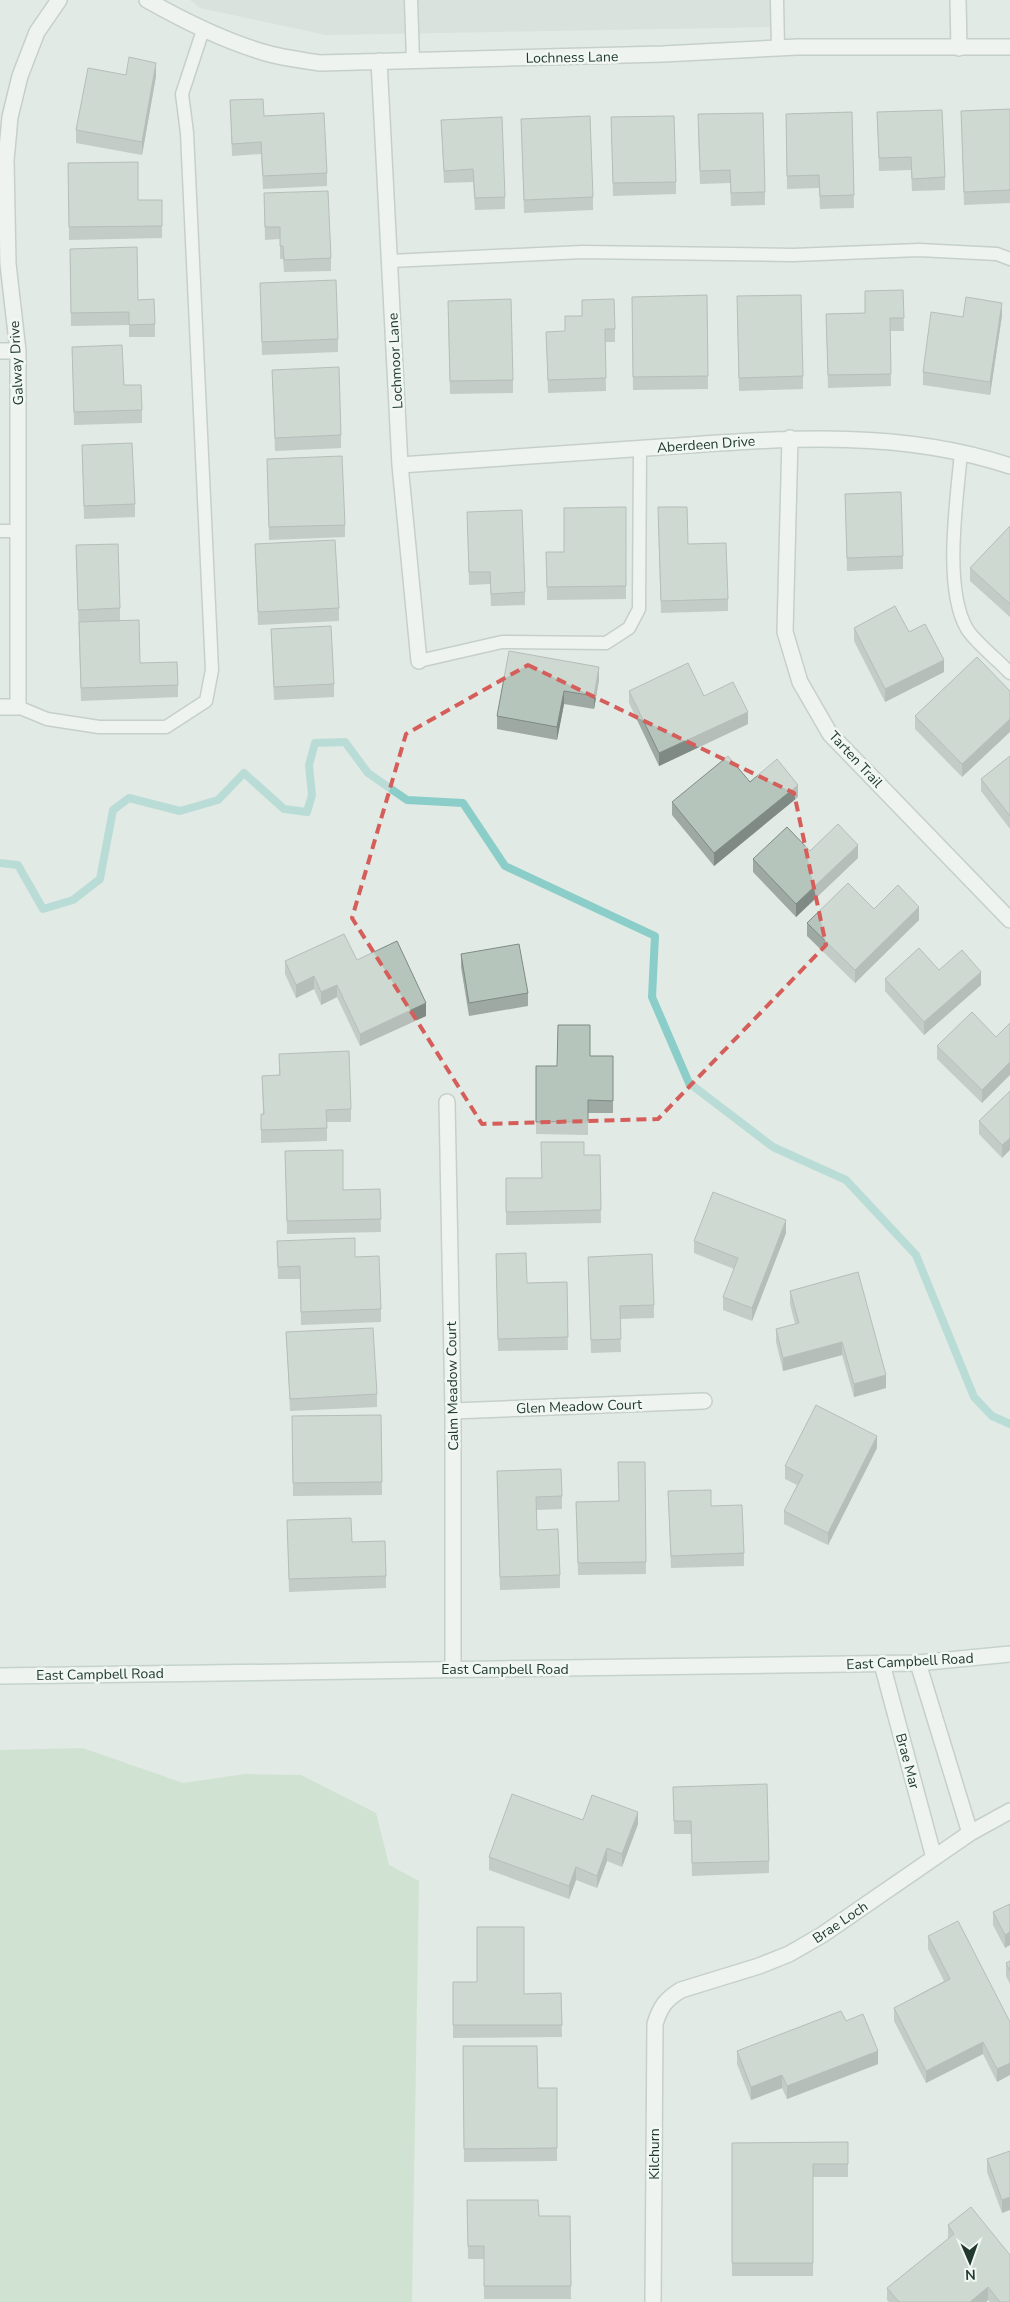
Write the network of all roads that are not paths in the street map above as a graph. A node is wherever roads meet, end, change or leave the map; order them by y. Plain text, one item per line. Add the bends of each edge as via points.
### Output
1 (59, 0) edge
2 (147, 0) edge
3 (411, 0) edge
4 (777, 0) edge
5 (958, 0) edge
6 (203, 30) junction
7 (1010, 47) edge
8 (778, 48) junction
9 (958, 48) junction
10 (413, 60) junction
11 (379, 61) junction
12 (1010, 259) edge
13 (390, 261) junction
14 (0, 351) edge
15 (18, 351) junction
16 (790, 438) junction
17 (640, 448) junction
18 (961, 452) junction
19 (400, 465) junction
20 (1010, 466) edge
21 (0, 531) edge
22 (18, 531) junction
23 (419, 661) joint
24 (1010, 672) edge
25 (18, 707) junction
26 (0, 708) edge
27 (1010, 920) edge
28 (447, 1102) dead end
29 (704, 1401) dead end
30 (453, 1411) junction
31 (1010, 1654) edge
32 (918, 1663) junction
33 (882, 1664) junction
34 (454, 1669) junction
35 (0, 1676) edge
36 (1010, 1811) edge
37 (970, 1833) junction
38 (934, 1858) junction
39 (660, 2008) joint
40 (652, 2302) edge

1 - 15 street, Galway Drive via 36,32 10,117 6,160 8,264
2 - 6 street, Lochness Lane
3 - 10 lane
4 - 8 lane
5 - 9 street
6 - 11 street, Lochness Lane via 276,55 320,63
6 - 25 lane via 182,94 188,133 212,670 206,701 166,727 99,727 46,718
7 - 9 street, Lochness Lane
8 - 9 street, Lochness Lane
8 - 10 street, Lochness Lane
10 - 11 street, Lochness Lane
11 - 13 street, Lochmoor Lane
12 - 13 lane via 997,254 919,250 793,255 582,252
13 - 19 street, Lochmoor Lane
14 - 15 street
15 - 22 street, Galway Drive
16 - 17 street, Aberdeen Drive
16 - 18 street, Aberdeen Drive via 898,441
16 - 27 street, Tarten Trail via 785,632 800,682 830,734
17 - 19 street, Aberdeen Drive
17 - 23 lane via 639,609 629,628 606,643 502,642
18 - 20 street, Aberdeen Drive
18 - 24 lane via 956,505 955,595 967,629
19 - 23 street, Lochmoor Lane
21 - 22 lane
22 - 25 street, Galway Drive
25 - 26 street
28 - 30 street, Calm Meadow Court
29 - 30 street, Glen Meadow Court
30 - 34 street, Calm Meadow Court
31 - 32 street, East Campbell Road
32 - 33 street, East Campbell Road
32 - 37 street
33 - 34 street, East Campbell Road
33 - 38 street, Brae Mar
34 - 35 street, East Campbell Road
36 - 37 street, Brae Loch
37 - 38 street, Brae Loch
38 - 39 street, Brae Loch via 789,1954 681,1990 670,1996
39 - 40 street, Kilchurn via 654,2024

